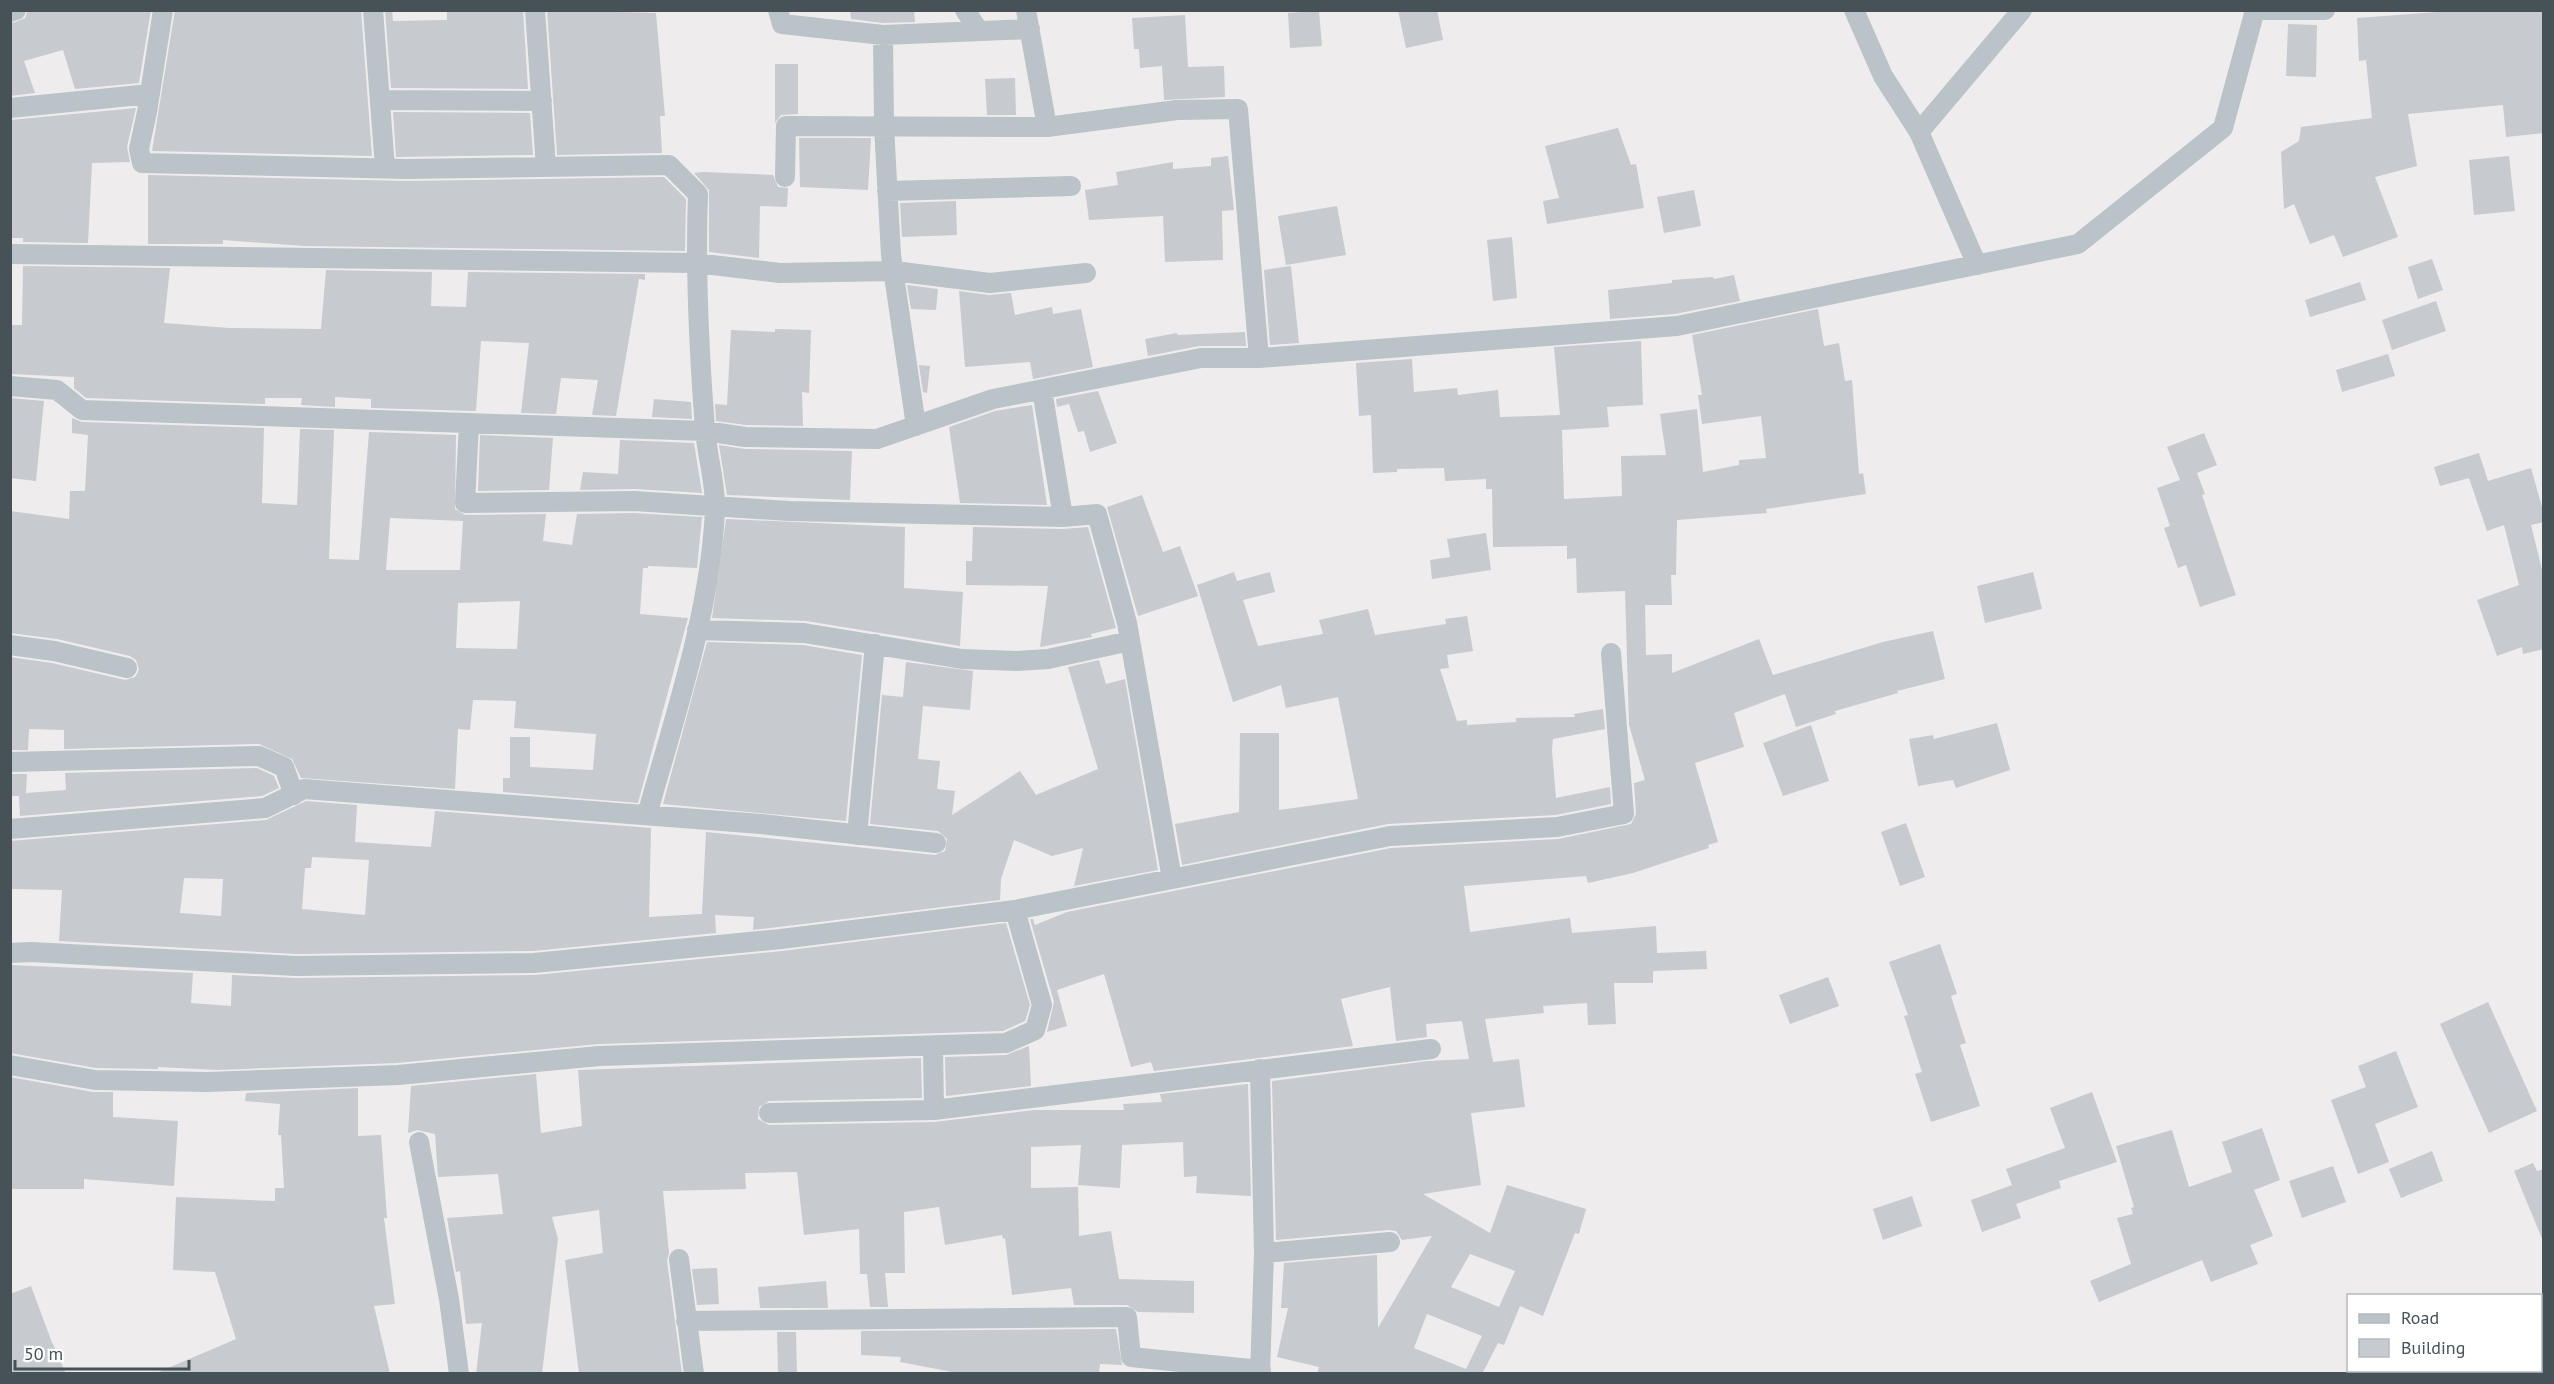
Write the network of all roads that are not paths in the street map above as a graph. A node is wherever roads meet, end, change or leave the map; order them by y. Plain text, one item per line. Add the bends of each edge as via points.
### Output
1 (16, 10) edge
2 (163, 10) edge
3 (373, 10) edge
4 (535, 10) edge
5 (778, 10) edge
6 (965, 10) edge
7 (1854, 10) edge
8 (2022, 10) edge
9 (2325, 10) edge
10 (2254, 11) edge
11 (10, 12) edge
12 (1028, 20) edge
13 (979, 31) junction
14 (883, 35) junction
15 (150, 94) junction
16 (380, 100) junction
17 (542, 101) junction
18 (10, 108) edge
19 (884, 126) junction
20 (1047, 127) junction
21 (1919, 132) junction
22 (546, 167) junction
23 (385, 168) junction
24 (784, 177) dead end
25 (1071, 186) dead end
26 (887, 190) junction
27 (10, 254) edge
28 (696, 263) junction
29 (1977, 265) junction
30 (894, 271) junction
31 (1086, 273) dead end
32 (1259, 358) junction
33 (10, 386) edge
34 (1042, 390) junction
35 (469, 423) junction
36 (916, 426) junction
37 (705, 431) junction
38 (715, 506) junction
39 (1063, 517) junction
40 (697, 630) junction
41 (1130, 641) junction
42 (875, 644) junction
43 (10, 645) edge
44 (1611, 653) dead end
45 (127, 668) dead end
46 (10, 762) edge
47 (294, 795) junction
48 (647, 815) junction
49 (10, 829) edge
50 (857, 835) junction
51 (936, 843) dead end
52 (1172, 879) junction
53 (1015, 910) junction
54 (10, 953) edge
55 (933, 1047) junction
56 (1431, 1049) dead end
57 (10, 1065) edge
58 (1260, 1070) junction
59 (934, 1110) junction
60 (769, 1113) dead end
61 (418, 1142) dead end
62 (1390, 1242) dead end
63 (1264, 1253) junction
64 (679, 1259) dead end
65 (686, 1321) junction
66 (1131, 1366) edge
67 (1261, 1372) edge
68 (459, 1374) edge
69 (694, 1374) edge

1 - 11 street
2 - 15 street
3 - 16 street
4 - 17 street
5 - 14 street via 782,24
6 - 13 street
7 - 21 street via 1883,76
8 - 21 street
9 - 10 street
10 - 29 street via 2223,128 2078,244
12 - 13 street
12 - 20 street
13 - 14 street
14 - 19 street
15 - 18 street
15 - 23 street via 139,149 142,163
16 - 17 street
16 - 23 street
17 - 22 street
19 - 20 street
19 - 24 street via 786,126
19 - 26 street
20 - 32 street via 1176,110 1238,109
21 - 29 street
22 - 23 street
22 - 28 street via 669,165 698,194
25 - 26 street
26 - 30 street
27 - 28 street
28 - 30 street via 780,273
28 - 37 street
29 - 32 street via 1677,326
30 - 31 street via 990,283
30 - 36 street
32 - 34 street via 1201,358
33 - 35 street via 57,390 82,410
34 - 36 street via 993,399
34 - 39 street
35 - 37 street
35 - 38 street via 465,503 634,501
36 - 37 street via 877,439 745,437
37 - 38 street
38 - 39 street
38 - 40 street via 712,552
39 - 41 street via 1097,514
40 - 42 street via 772,630
40 - 48 street
41 - 42 street via 1048,659 1017,661 962,659
41 - 52 street
42 - 50 street
43 - 45 street
44 - 52 street via 1624,814 1557,827 1390,836
46 - 47 street via 259,756 284,767
47 - 48 street via 304,789
47 - 49 street via 265,808
48 - 50 street
50 - 51 street
52 - 53 street
53 - 54 street via 781,939 534,963 296,966
53 - 55 street via 1042,1005 1035,1030 1006,1043
55 - 57 street via 599,1056 398,1075 207,1082 95,1080
55 - 59 street
56 - 58 street
58 - 59 street
58 - 63 street
59 - 60 street
61 - 68 street
62 - 63 street
63 - 67 street
64 - 65 street
65 - 66 street via 1127,1317
65 - 69 street
66 - 67 street

